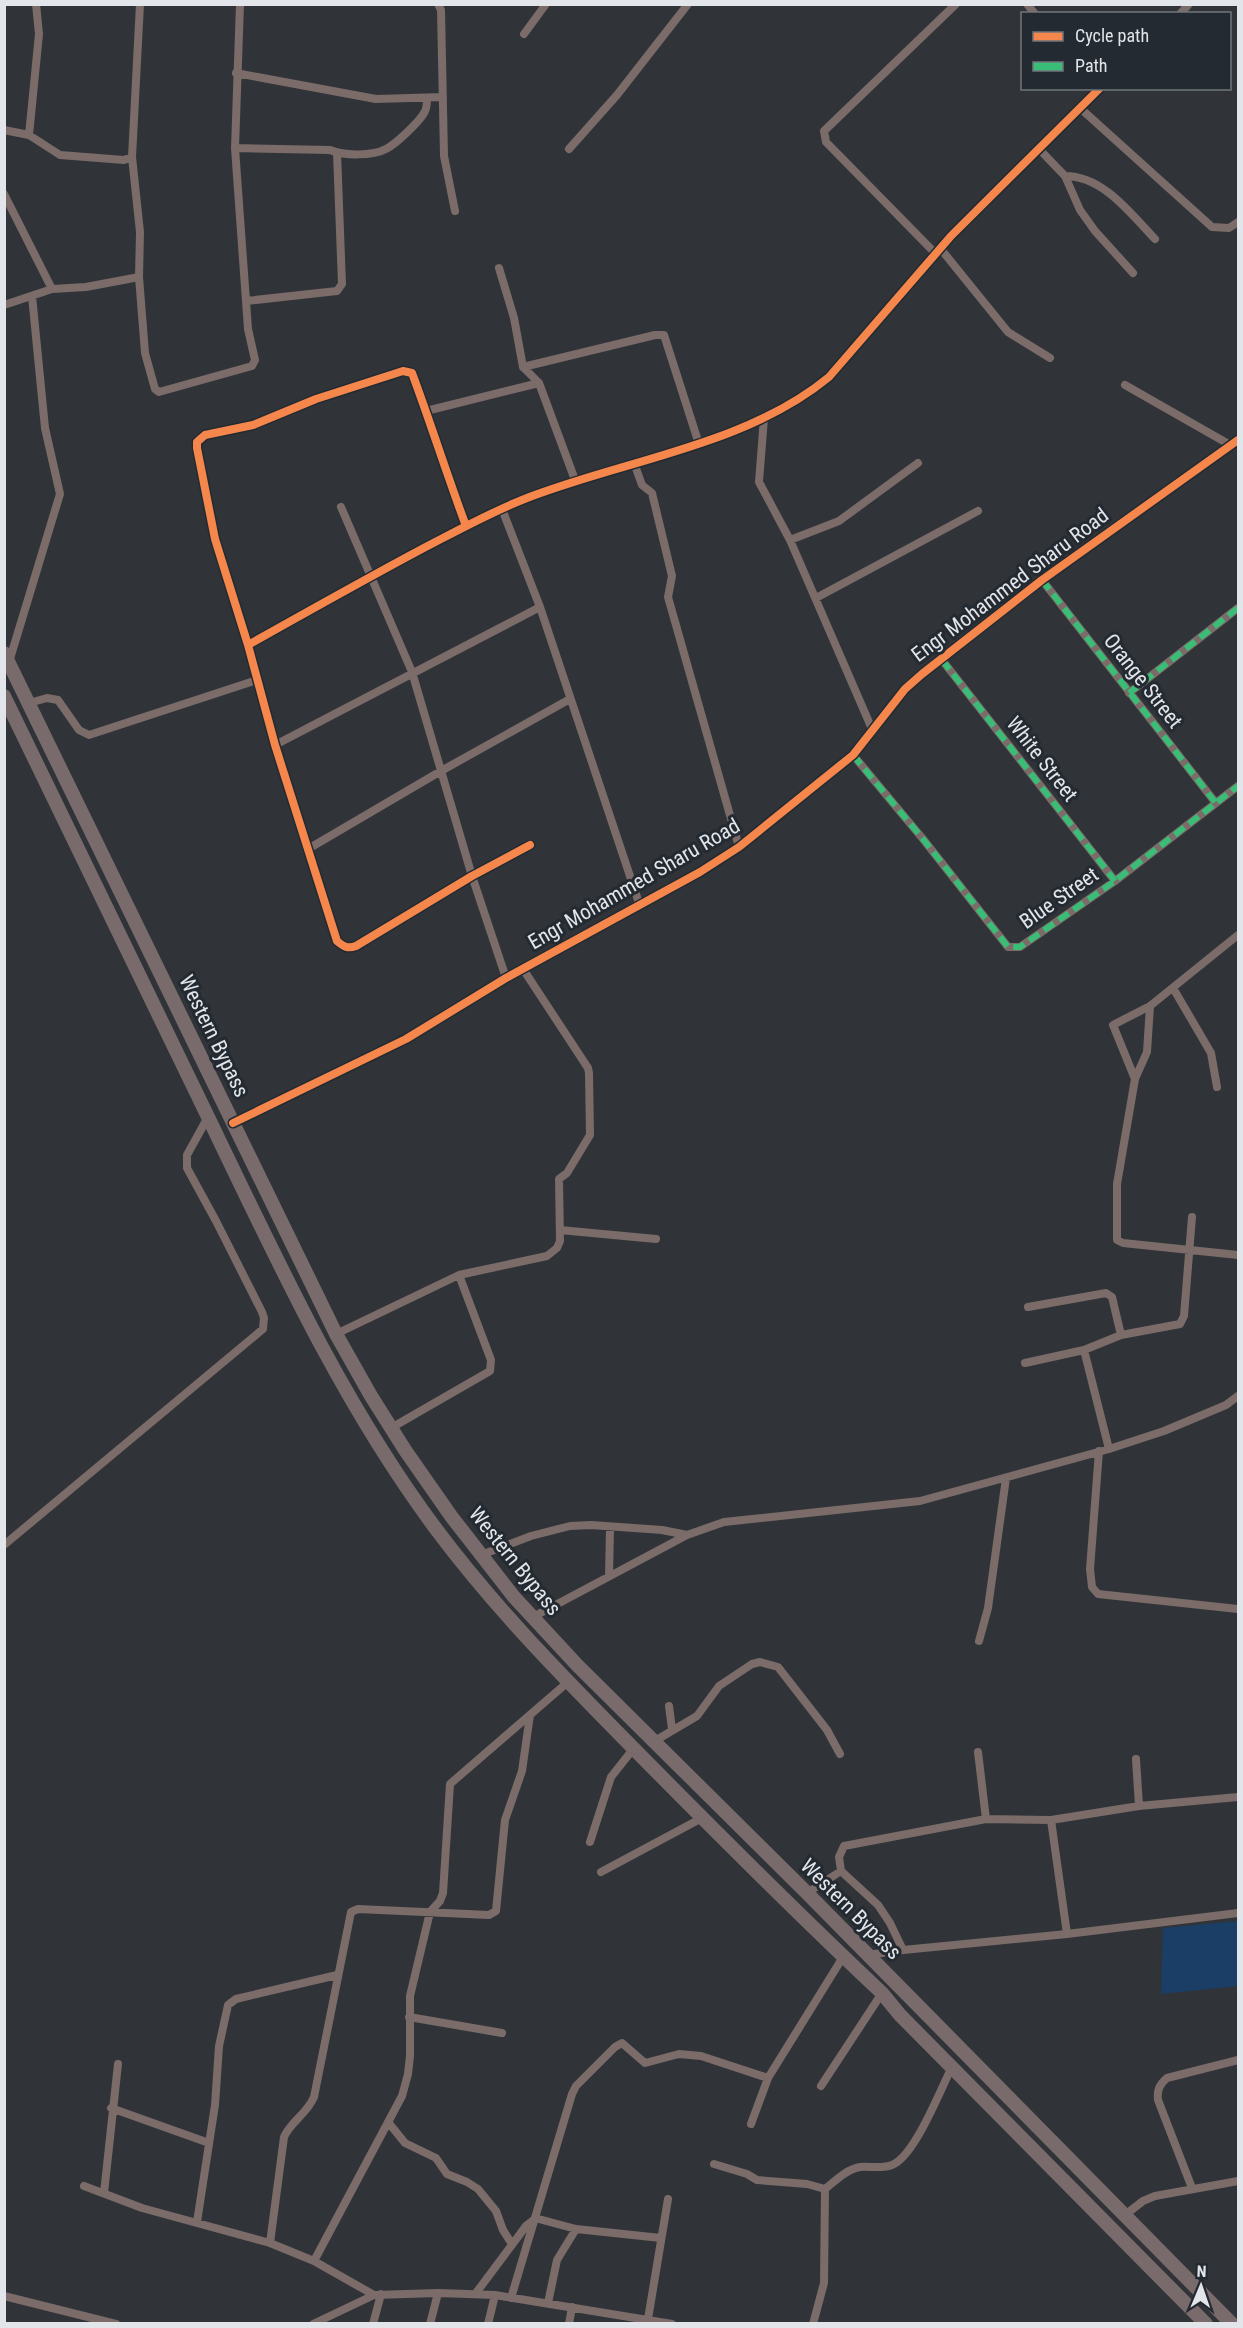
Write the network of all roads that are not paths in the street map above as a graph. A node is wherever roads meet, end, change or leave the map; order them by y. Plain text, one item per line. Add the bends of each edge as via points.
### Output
1 (36, 4) edge
2 (140, 4) edge
3 (240, 4) edge
4 (438, 4) edge
5 (546, 4) edge
6 (688, 4) edge
7 (956, 4) edge
8 (524, 34) dead end
9 (236, 72) junction
10 (1098, 90) edge
11 (443, 97) junction
12 (427, 99) junction
13 (1080, 108) junction
14 (4, 130) edge
15 (29, 135) junction
16 (235, 148) junction
17 (569, 149) dead end
18 (1039, 149) junction
19 (336, 153) junction
20 (132, 157) junction
21 (1065, 176) junction
22 (4, 194) edge
23 (455, 211) dead end
24 (1239, 222) edge
25 (1155, 239) dead end
26 (938, 251) junction
27 (499, 268) dead end
28 (1133, 273) dead end
29 (139, 278) junction
30 (52, 290) junction
31 (32, 296) junction
32 (246, 301) junction
33 (4, 305) edge
34 (1050, 358) dead end
35 (523, 367) junction
36 (539, 383) junction
37 (1125, 385) dead end
38 (426, 411) junction
39 (764, 418) junction
40 (1235, 443) edge
41 (699, 444) junction
42 (634, 462) junction
43 (918, 463) dead end
44 (575, 480) junction
45 (342, 507) dead end
46 (502, 508) junction
47 (978, 511) dead end
48 (466, 526) junction
49 (790, 540) junction
50 (371, 576) junction
51 (1042, 580) junction
52 (816, 598) junction
53 (540, 607) junction
54 (1239, 608) edge
55 (248, 645) junction
56 (7, 657) edge
57 (942, 660) junction
58 (412, 672) junction
59 (257, 680) junction
60 (1129, 693) junction
61 (4, 696) edge
62 (570, 699) junction
63 (29, 703) junction
64 (872, 729) junction
65 (275, 745) junction
66 (853, 755) junction
67 (441, 771) junction
68 (1239, 786) edge
69 (1215, 802) junction
70 (530, 845) dead end
71 (739, 847) junction
72 (308, 849) junction
73 (472, 876) junction
74 (1114, 881) junction
75 (640, 906) junction
76 (1239, 935) edge
77 (523, 969) junction
78 (506, 978) junction
79 (1173, 988) junction
80 (1150, 1006) junction
81 (1135, 1079) junction
82 (1217, 1088) dead end
83 (208, 1117) junction
84 (233, 1123) junction
85 (1192, 1217) dead end
86 (560, 1230) junction
87 (656, 1239) dead end
88 (1190, 1249) junction
89 (1239, 1254) edge
90 (459, 1275) junction
91 (1028, 1307) dead end
92 (336, 1334) junction
93 (1121, 1335) junction
94 (1084, 1350) junction
95 (1025, 1363) dead end
96 (1239, 1396) edge
97 (391, 1428) junction
98 (1109, 1449) junction
99 (1099, 1451) junction
100 (1006, 1478) junction
101 (610, 1527) junction
102 (687, 1535) junction
103 (4, 1545) edge
104 (481, 1555) junction
105 (609, 1576) junction
106 (1239, 1609) edge
107 (533, 1617) junction
108 (980, 1641) dead end
109 (568, 1682) junction
110 (669, 1706) dead end
111 (530, 1715) junction
112 (672, 1729) junction
113 (653, 1742) junction
114 (634, 1748) junction
115 (978, 1752) dead end
116 (840, 1754) dead end
117 (1136, 1759) dead end
118 (1239, 1797) edge
119 (1139, 1806) junction
120 (702, 1818) junction
121 (986, 1819) junction
122 (1051, 1820) junction
123 (734, 1823) junction
124 (721, 1836) junction
125 (590, 1842) dead end
126 (841, 1871) junction
127 (601, 1872) dead end
128 (807, 1893) junction
129 (430, 1912) junction
130 (1239, 1913) edge
131 (1067, 1934) junction
132 (903, 1950) junction
133 (868, 1955) junction
134 (843, 1957) junction
135 (337, 1975) junction
136 (882, 1993) junction
137 (410, 2017) junction
138 (502, 2033) dead end
139 (1239, 2060) edge
140 (118, 2064) dead end
141 (952, 2067) junction
142 (768, 2078) junction
143 (821, 2086) dead end
144 (111, 2108) junction
145 (388, 2122) junction
146 (751, 2124) dead end
147 (209, 2143) junction
148 (714, 2164) dead end
149 (1239, 2181) edge
150 (84, 2186) dead end
151 (1192, 2188) junction
152 (825, 2189) junction
153 (104, 2193) junction
154 (668, 2199) dead end
155 (1125, 2215) junction
156 (535, 2218) junction
157 (197, 2222) junction
158 (576, 2229) junction
159 (661, 2238) junction
160 (270, 2243) junction
161 (512, 2244) junction
162 (314, 2261) junction
163 (438, 2293) junction
164 (476, 2293) junction
165 (378, 2295) junction
166 (495, 2295) junction
167 (4, 2296) edge
168 (511, 2298) junction
169 (548, 2303) junction
170 (572, 2307) junction
171 (648, 2319) junction
172 (116, 2324) edge
173 (313, 2324) edge
174 (373, 2324) edge
175 (430, 2324) edge
176 (488, 2324) edge
177 (569, 2324) edge
178 (672, 2324) edge
179 (813, 2324) edge
180 (1206, 2324) edge
181 (1232, 2324) edge

1 - 15 street via 39,34
2 - 20 street
3 - 9 street
4 - 11 street
5 - 8 street
6 - 17 street
7 - 26 street via 824,131 826,142
9 - 12 street via 376,99
9 - 16 street
10 - 13 street
11 - 12 street
11 - 23 street via 444,156
12 - 19 street via 424,113 386,149 375,153
13 - 18 street
13 - 24 street via 1212,227 1229,228
14 - 15 street
15 - 20 street via 60,155 124,160
16 - 19 street
16 - 32 street
18 - 21 street
18 - 26 street
19 - 32 street via 342,284 337,291
20 - 29 street via 140,232
21 - 25 street via 1092,180
21 - 28 street via 1080,210
22 - 30 street
26 - 34 street via 1008,332
26 - 39 street via 829,377
27 - 35 street
29 - 30 street
29 - 32 street via 145,353 159,392 254,363
30 - 31 street
31 - 33 street
31 - 56 street via 45,428 60,494
35 - 36 street
35 - 41 street via 664,335
36 - 38 street
36 - 44 street
37 - 40 street
38 - 48 street
38 - 55 street via 412,374 403,372 316,399 254,425 200,438 197,448 215,539
39 - 41 street
39 - 49 street via 759,482
40 - 51 street, Engr Mohammed Sharu Road
41 - 42 street
42 - 44 street
42 - 71 street via 642,485 652,493 672,576 668,597
43 - 49 street via 839,521
44 - 46 street
45 - 50 street
46 - 48 street
46 - 53 street
47 - 52 street
48 - 50 street
49 - 52 street
50 - 55 street
50 - 58 street
51 - 57 street, Engr Mohammed Sharu Road
51 - 60 street, Orange Street
52 - 64 street
53 - 58 street
53 - 62 street
54 - 60 street
55 - 59 street
56 - 63 main road, Western Bypass
57 - 64 street, Engr Mohammed Sharu Road via 905,689
57 - 74 street, White Street
58 - 65 street
58 - 67 street
59 - 63 street via 89,735 80,730 58,700 47,698
59 - 65 street
60 - 69 street, Orange Street
61 - 83 main road, Western Bypass
62 - 67 street
62 - 75 street
63 - 84 main road, Western Bypass
64 - 66 street, Engr Mohammed Sharu Road
65 - 72 street
66 - 71 street, Engr Mohammed Sharu Road
66 - 74 street, Blue Street via 1012,949
67 - 72 street
67 - 73 street
68 - 69 street, Blue Street
69 - 74 street, Blue Street
70 - 73 street
71 - 75 street, Engr Mohammed Sharu Road
72 - 73 street via 338,941 350,948
73 - 78 street
75 - 77 street, Engr Mohammed Sharu Road
76 - 79 street
77 - 78 street, Engr Mohammed Sharu Road
77 - 86 street via 589,1073 590,1135 567,1173 559,1179
78 - 84 street, Engr Mohammed Sharu Road via 406,1038
79 - 80 street
79 - 82 street via 1211,1053
80 - 81 street via 1148,1052
80 - 81 street via 1113,1025
81 - 88 street via 1117,1184 1115,1236 1123,1244
83 - 103 street via 187,1155 187,1168 262,1312 263,1329
83 - 109 main road, Western Bypass via 324,1351 389,1462 500,1609
84 - 92 main road, Western Bypass
85 - 88 street
86 - 87 street
86 - 90 street via 557,1248 547,1256
88 - 89 street
88 - 93 street via 1183,1321
90 - 92 street
90 - 97 street via 491,1360 490,1371
91 - 93 street via 1106,1293 1112,1297
92 - 97 main road, Western Bypass
93 - 94 street
94 - 95 street
94 - 98 street
96 - 98 street via 1164,1431
97 - 104 main road, Western Bypass
98 - 99 street
99 - 100 street
99 - 106 street via 1090,1569 1092,1587 1098,1594
100 - 102 street via 920,1501 728,1521
100 - 108 street
101 - 102 street
101 - 104 street via 570,1526
101 - 105 street
102 - 105 street
104 - 107 main road, Western Bypass
105 - 107 street
107 - 113 main road, Western Bypass
109 - 111 street
109 - 114 main road, Western Bypass
110 - 112 street
111 - 129 street via 450,1784 442,1893 440,1902
111 - 129 street via 522,1771 506,1820 496,1911 489,1915
112 - 113 street
112 - 116 street via 697,1716 718,1686 752,1664 769,1663 778,1667 827,1730
113 - 123 main road, Western Bypass
114 - 120 main road, Western Bypass
114 - 125 street via 610,1777
115 - 121 street
117 - 119 street
118 - 119 street
119 - 122 street
120 - 124 main road, Western Bypass
120 - 127 street
121 - 122 street
121 - 126 street via 848,1844 839,1857
122 - 131 street
123 - 124 main road
123 - 128 main road, Western Bypass
124 - 134 main road, Western Bypass
126 - 128 street
126 - 132 street via 878,1905
128 - 133 main road, Western Bypass
129 - 135 street via 354,1910
129 - 137 street via 410,1996
130 - 131 street
131 - 132 street
132 - 133 street
133 - 155 main road, Western Bypass
134 - 136 main road, Western Bypass
134 - 142 street
135 - 147 street via 236,1999 228,2005 219,2046
135 - 160 street via 314,2097 284,2137
136 - 141 main road, Western Bypass
136 - 143 street
137 - 138 street
137 - 145 street via 408,2074
139 - 151 street via 1167,2078 1157,2092
140 - 144 street
141 - 152 street via 902,2160 891,2166 850,2170
141 - 180 main road, Western Bypass
142 - 146 street
142 - 156 street via 701,2056 679,2054 645,2063 622,2043 615,2046 572,2094
144 - 147 street
144 - 153 street
145 - 161 street via 405,2143 436,2158 447,2174 478,2189 496,2211
145 - 162 street
147 - 157 street
148 - 152 street via 757,2180
149 - 151 street
150 - 153 street
151 - 155 street via 1149,2199
152 - 179 street via 824,2283
153 - 157 street via 142,2208
154 - 159 street
155 - 181 main road, Western Bypass
156 - 158 street
156 - 161 street
156 - 168 street
157 - 160 street
158 - 159 street
158 - 169 street via 557,2260
159 - 171 street
160 - 162 street
161 - 164 street
162 - 165 street
163 - 164 street
163 - 165 street
163 - 175 street
164 - 166 street
165 - 173 street
165 - 174 street
166 - 168 street
166 - 176 street
167 - 172 street
168 - 169 street
169 - 170 street
170 - 171 street
170 - 177 street
171 - 178 street

